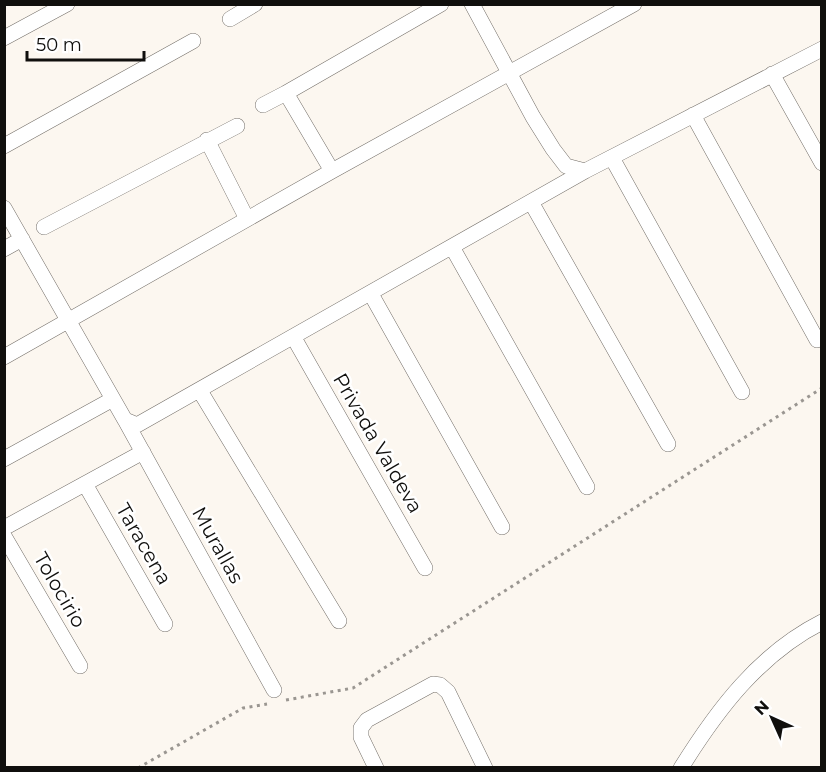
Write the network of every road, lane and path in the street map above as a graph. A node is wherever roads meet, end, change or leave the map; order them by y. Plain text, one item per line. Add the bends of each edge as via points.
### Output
1 (67, 4) edge
2 (255, 4) edge
3 (441, 4) edge
4 (472, 4) edge
5 (634, 4) edge
6 (230, 19) dead end
7 (4, 38) edge
8 (193, 41) dead end
9 (822, 49) edge
10 (509, 72) junction
11 (772, 74) junction
12 (286, 93) junction
13 (263, 105) dead end
14 (693, 115) junction
15 (237, 126) dead end
16 (207, 140) junction
17 (4, 146) edge
18 (612, 158) junction
19 (822, 163) edge
20 (332, 171) junction
21 (585, 171) junction
22 (531, 202) junction
23 (4, 208) edge
24 (247, 219) junction
25 (44, 227) dead end
26 (22, 239) junction
27 (452, 247) junction
28 (4, 249) edge
29 (371, 294) junction
30 (69, 321) junction
31 (294, 338) junction
32 (817, 340) dead end
33 (4, 357) edge
34 (822, 388) edge
35 (200, 391) junction
36 (742, 392) dead end
37 (113, 399) junction
38 (125, 420) junction
39 (668, 444) dead end
40 (143, 452) junction
41 (4, 459) edge
42 (85, 484) junction
43 (587, 487) dead end
44 (502, 527) dead end
45 (4, 528) edge
46 (4, 536) edge
47 (425, 568) dead end
48 (339, 621) dead end
49 (822, 622) edge
50 (165, 624) dead end
51 (80, 666) dead end
52 (274, 690) dead end
53 (138, 768) edge
54 (376, 768) edge
55 (485, 768) edge
56 (681, 768) edge

1 - 7 street
2 - 6 street
3 - 12 street
4 - 10 street
5 - 10 street
8 - 17 street
9 - 11 street
10 - 20 street
10 - 21 street via 566,166
11 - 14 street
11 - 19 street
12 - 13 street
12 - 20 street
14 - 18 street
14 - 32 street
15 - 16 street
16 - 24 street
16 - 25 street
18 - 21 street
18 - 36 street
20 - 24 street
21 - 22 street
22 - 27 street
22 - 39 street
23 - 26 street, Murallas
24 - 30 street
26 - 28 street
26 - 30 street, Murallas
27 - 29 street
27 - 43 street
29 - 31 street
29 - 44 street
30 - 33 street
30 - 37 street, Murallas
31 - 35 street
31 - 47 street, Privada Valdeva
34 - 53 path via 353,687 243,708
35 - 38 street via 146,422 137,425
35 - 48 street
37 - 38 street, Murallas
37 - 41 street
38 - 40 street, Murallas
40 - 42 street
40 - 52 street, Murallas
42 - 45 street
42 - 50 street, Taracena
46 - 51 street, Tolocirio
49 - 56 street via 772,655 732,693
54 - 55 street via 361,737 361,728 367,720 433,684 448,692

